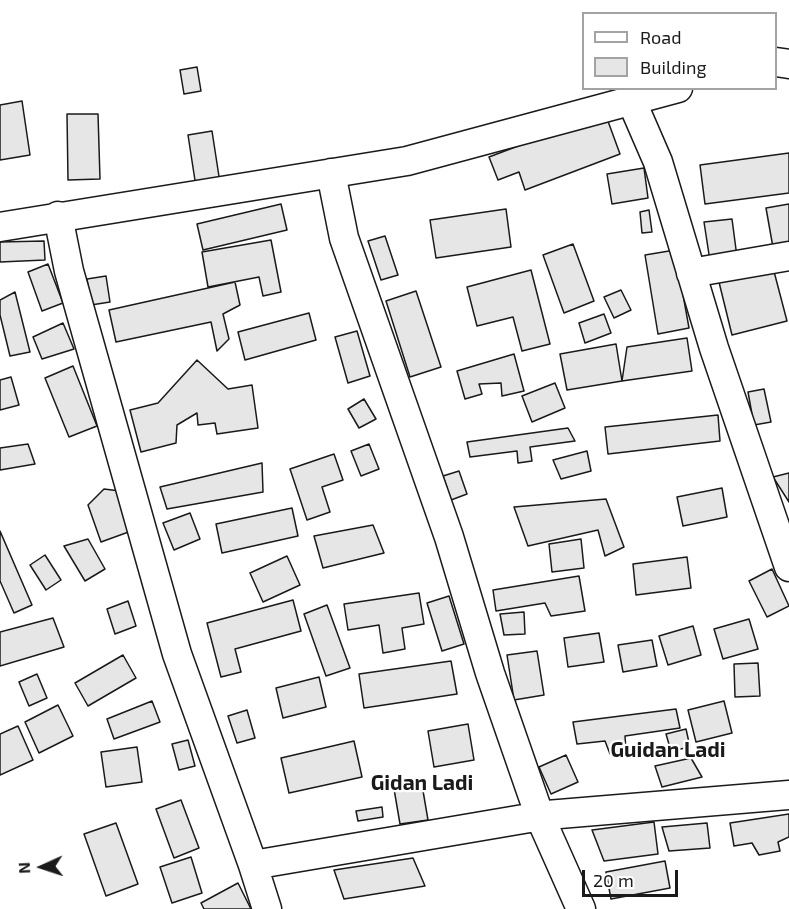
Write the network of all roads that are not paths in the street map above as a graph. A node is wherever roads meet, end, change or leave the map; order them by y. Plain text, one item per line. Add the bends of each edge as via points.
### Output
1 (671, 90) edge
2 (632, 102) junction
3 (331, 173) junction
4 (58, 216) junction
5 (0, 227) edge
6 (789, 256) edge
7 (691, 273) junction
8 (789, 567) edge
9 (789, 795) edge
10 (540, 817) junction
11 (253, 865) junction
12 (267, 909) edge
13 (581, 909) edge

1 - 2 street
2 - 3 street via 407,161
2 - 7 street via 658,162
3 - 4 street
3 - 10 street via 344,238 450,537 490,673
4 - 5 street
4 - 11 street via 69,271 177,654
6 - 7 street
7 - 8 street
9 - 10 street
10 - 11 street
10 - 13 street
11 - 12 street

